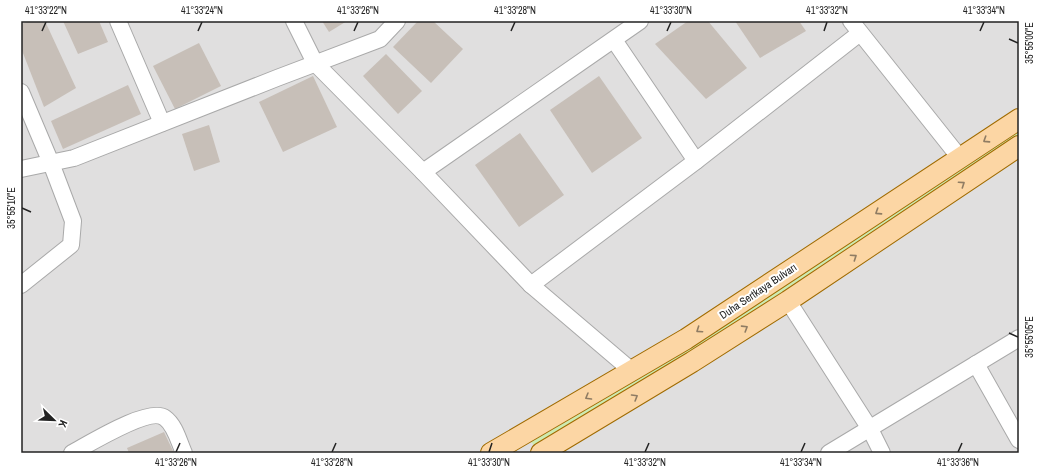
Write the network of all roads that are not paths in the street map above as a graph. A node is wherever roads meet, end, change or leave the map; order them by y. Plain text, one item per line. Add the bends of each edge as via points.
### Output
1 (118, 21) edge
2 (294, 21) edge
3 (397, 21) edge
4 (640, 21) edge
5 (856, 27) edge
6 (614, 40) junction
7 (315, 64) junction
8 (21, 92) edge
9 (1019, 119) edge
10 (162, 123) junction
11 (1019, 146) edge
12 (960, 158) junction
13 (696, 161) junction
14 (51, 163) junction
15 (21, 169) edge
16 (423, 172) junction
17 (21, 284) edge
18 (531, 285) junction
19 (788, 301) junction
20 (1019, 338) edge
21 (976, 364) junction
22 (632, 371) junction
23 (870, 429) junction
24 (1019, 440) edge
25 (517, 447) edge
26 (72, 453) edge
27 (184, 453) edge
28 (491, 453) edge
29 (541, 453) edge
30 (829, 453) edge
31 (882, 453) edge

1 - 10 street
2 - 7 street
3 - 7 street via 380,39
4 - 6 street
5 - 12 street
5 - 13 street
6 - 13 street
6 - 16 street
7 - 10 street
7 - 16 street
8 - 14 street
9 -> 12 main road, Duha Sertkaya Bulvarı
10 - 14 street via 74,158
19 -> 11 main road
12 -> 22 main road, Duha Sertkaya Bulvarı via 686,339
13 - 18 street
14 - 15 street
14 - 17 street via 73,221 70,245
16 - 18 street
18 - 22 street
19 - 23 street
29 -> 19 main road
20 - 21 street
21 - 23 street
21 - 24 street
22 -> 25 main road, Duha Sertkaya Bulvarı
23 - 30 street
23 - 31 street
25 - 28 main road, Duha Sertkaya Bulvarı
26 - 27 street via 128,423 156,415 165,417 171,424

